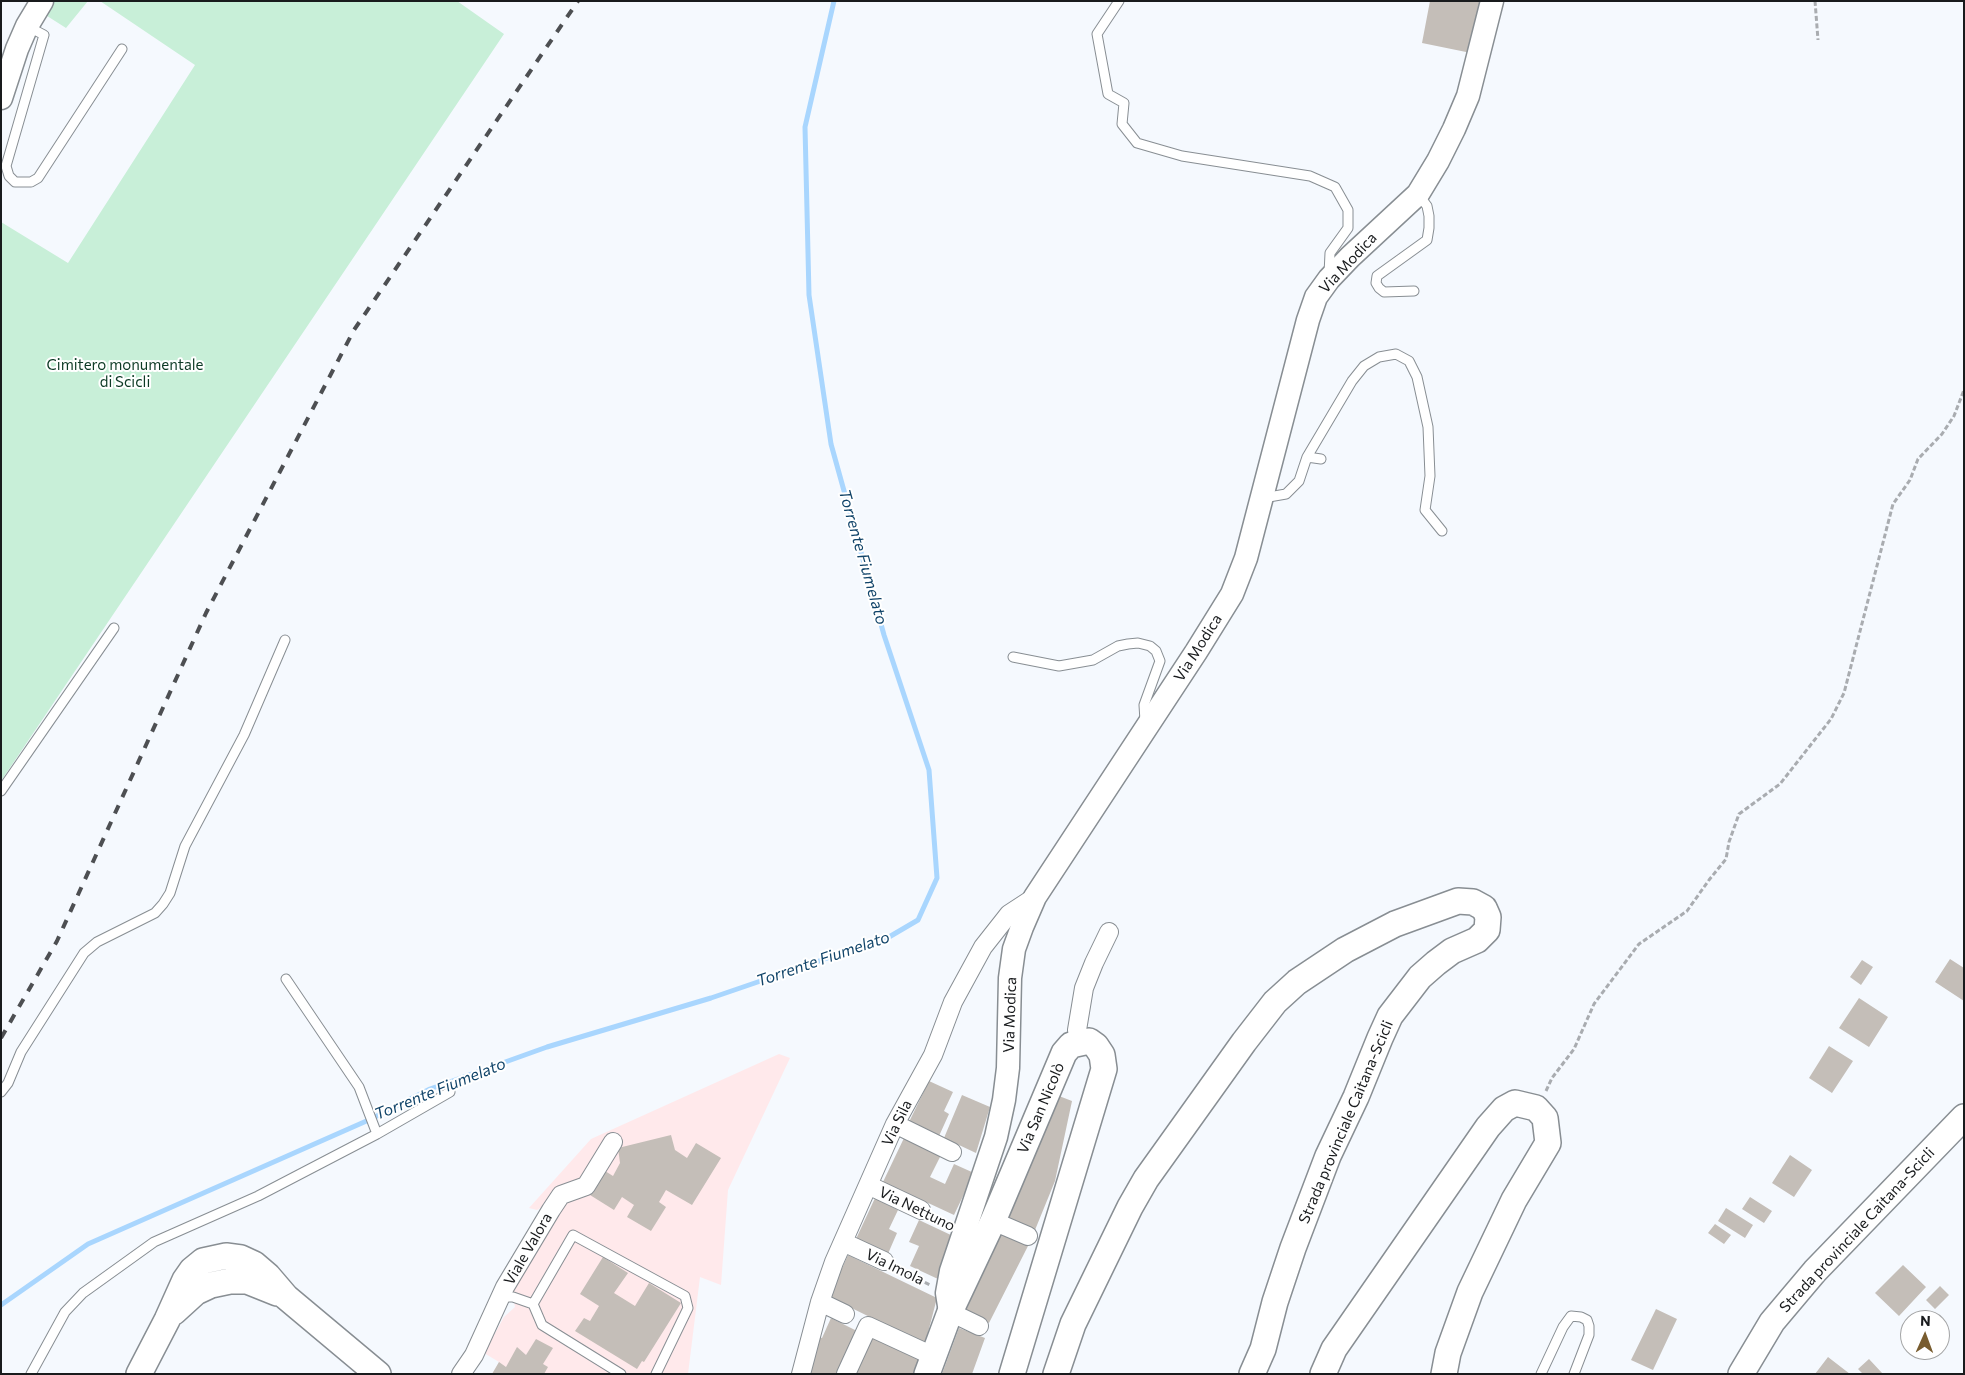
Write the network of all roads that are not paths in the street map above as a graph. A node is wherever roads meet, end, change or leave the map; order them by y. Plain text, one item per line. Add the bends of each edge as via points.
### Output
1 (1119, 1) edge
2 (1492, 1) edge
3 (40, 4) edge
4 (122, 49) dead end
5 (24, 65) junction
6 (1, 98) edge
7 (1418, 194) junction
8 (1329, 279) junction
9 (1414, 290) dead end
10 (1307, 457) junction
11 (1321, 459) dead end
12 (1263, 498) junction
13 (1442, 531) dead end
14 (114, 628) dead end
15 (286, 640) dead end
16 (1013, 657) dead end
17 (1146, 729) junction
18 (1, 791) edge
19 (1035, 897) junction
20 (1109, 932) dead end
21 (286, 979) dead end
22 (1080, 1042) junction
23 (1, 1092) edge
24 (450, 1092) dead end
25 (1964, 1116) edge
26 (895, 1124) junction
27 (377, 1134) junction
28 (613, 1142) dead end
29 (952, 1152) dead end
30 (868, 1185) junction
31 (921, 1210) road end
32 (993, 1221) junction
33 (1028, 1236) dead end
34 (843, 1242) junction
35 (884, 1262) road end
36 (501, 1297) junction
37 (820, 1302) junction
38 (948, 1302) junction
39 (533, 1304) junction
40 (845, 1314) dead end
41 (979, 1326) dead end
42 (930, 1365) edge
43 (31, 1374) edge
44 (140, 1374) edge
45 (378, 1374) edge
46 (461, 1374) edge
47 (622, 1374) edge
48 (656, 1374) edge
49 (801, 1374) edge
50 (846, 1374) edge
51 (1012, 1374) edge
52 (1056, 1374) edge
53 (1252, 1374) edge
54 (1323, 1374) edge
55 (1444, 1374) edge
56 (1541, 1374) edge
57 (1574, 1374) edge
58 (1741, 1374) edge

1 - 8 lane via 1097,34 1108,94 1124,103 1122,124 1137,144 1182,156 1310,176 1335,187 1348,210 1348,228 1330,253
2 - 7 street, Via Modica via 1468,96 1454,129
3 - 5 street via 27,26
4 - 5 lane via 38,178 23,183 15,182 9,176 6,166
5 - 6 street
7 - 8 street, Via Modica
7 - 9 lane via 1427,206 1429,216 1427,240 1377,276 1376,282 1384,292
8 - 12 street, Via Modica via 1316,297 1308,320
10 - 11 lane
10 - 12 lane via 1299,482 1286,494
10 - 13 lane via 1364,366 1379,357 1396,354 1409,361 1417,377 1428,427 1430,476 1425,510
12 - 17 street, Via Modica via 1232,594
14 - 18 lane
15 - 23 lane via 244,735 185,846 170,893 155,913 97,942 84,953 21,1052
16 - 17 lane via 1059,666 1093,660 1118,646 1138,643 1150,646 1160,661 1144,705
17 - 19 street, Via Modica
19 - 26 street, Via Sila via 1009,914 983,947 953,1002 933,1055
19 - 38 street, Via Modica via 1014,949 1004,1100 996,1137 951,1271
20 - 22 street via 1084,988 1077,1030
21 - 27 lane via 359,1087
22 - 32 main road, Via San Nicolò via 1064,1052
22 - 51 main road via 1096,1046 1102,1055 1104,1069
24 - 27 lane
25 - 58 main road, Strada provinciale Caitana-Scicli via 1815,1271 1772,1322
26 - 29 street
26 - 30 street, Via Sila
27 - 43 lane via 258,1196 154,1242 83,1293 65,1312
28 - 36 street, Viale Valora via 586,1186 561,1195
30 - 31 street, Via Nettuno
30 - 34 street, Via Sila
32 - 33 street
32 - 38 main road, Via San Nicolò
34 - 35 street, Via Imola
34 - 37 street, Via Sila
36 - 39 lane via 513,1297
36 - 46 street, Viale Valora via 474,1355
37 - 40 street
37 - 49 street, Via Sila
38 - 41 street
38 - 42 main road, Via San Nicolò
39 - 47 lane via 542,1325
39 - 48 lane via 573,1236 685,1296 688,1308
42 - 50 street via 868,1326
44 - 45 main road via 167,1320 196,1292 230,1281 262,1285 286,1297
52 - 53 main road, Strada provinciale Caitana-Scicli via 1077,1315 1146,1179 1275,1002 1297,982 1345,950 1394,924 1458,901 1473,902 1484,908 1488,917 1487,930 1477,940 1452,951 1436,963 1405,994 1390,1016 1328,1156 1293,1248 1263,1349
54 - 55 main road via 1334,1349 1488,1127 1504,1109 1515,1103 1536,1108 1545,1118 1548,1144 1514,1200 1470,1292 1448,1353
56 - 57 lane via 1563,1327 1572,1316 1581,1317 1589,1326 1589,1335

